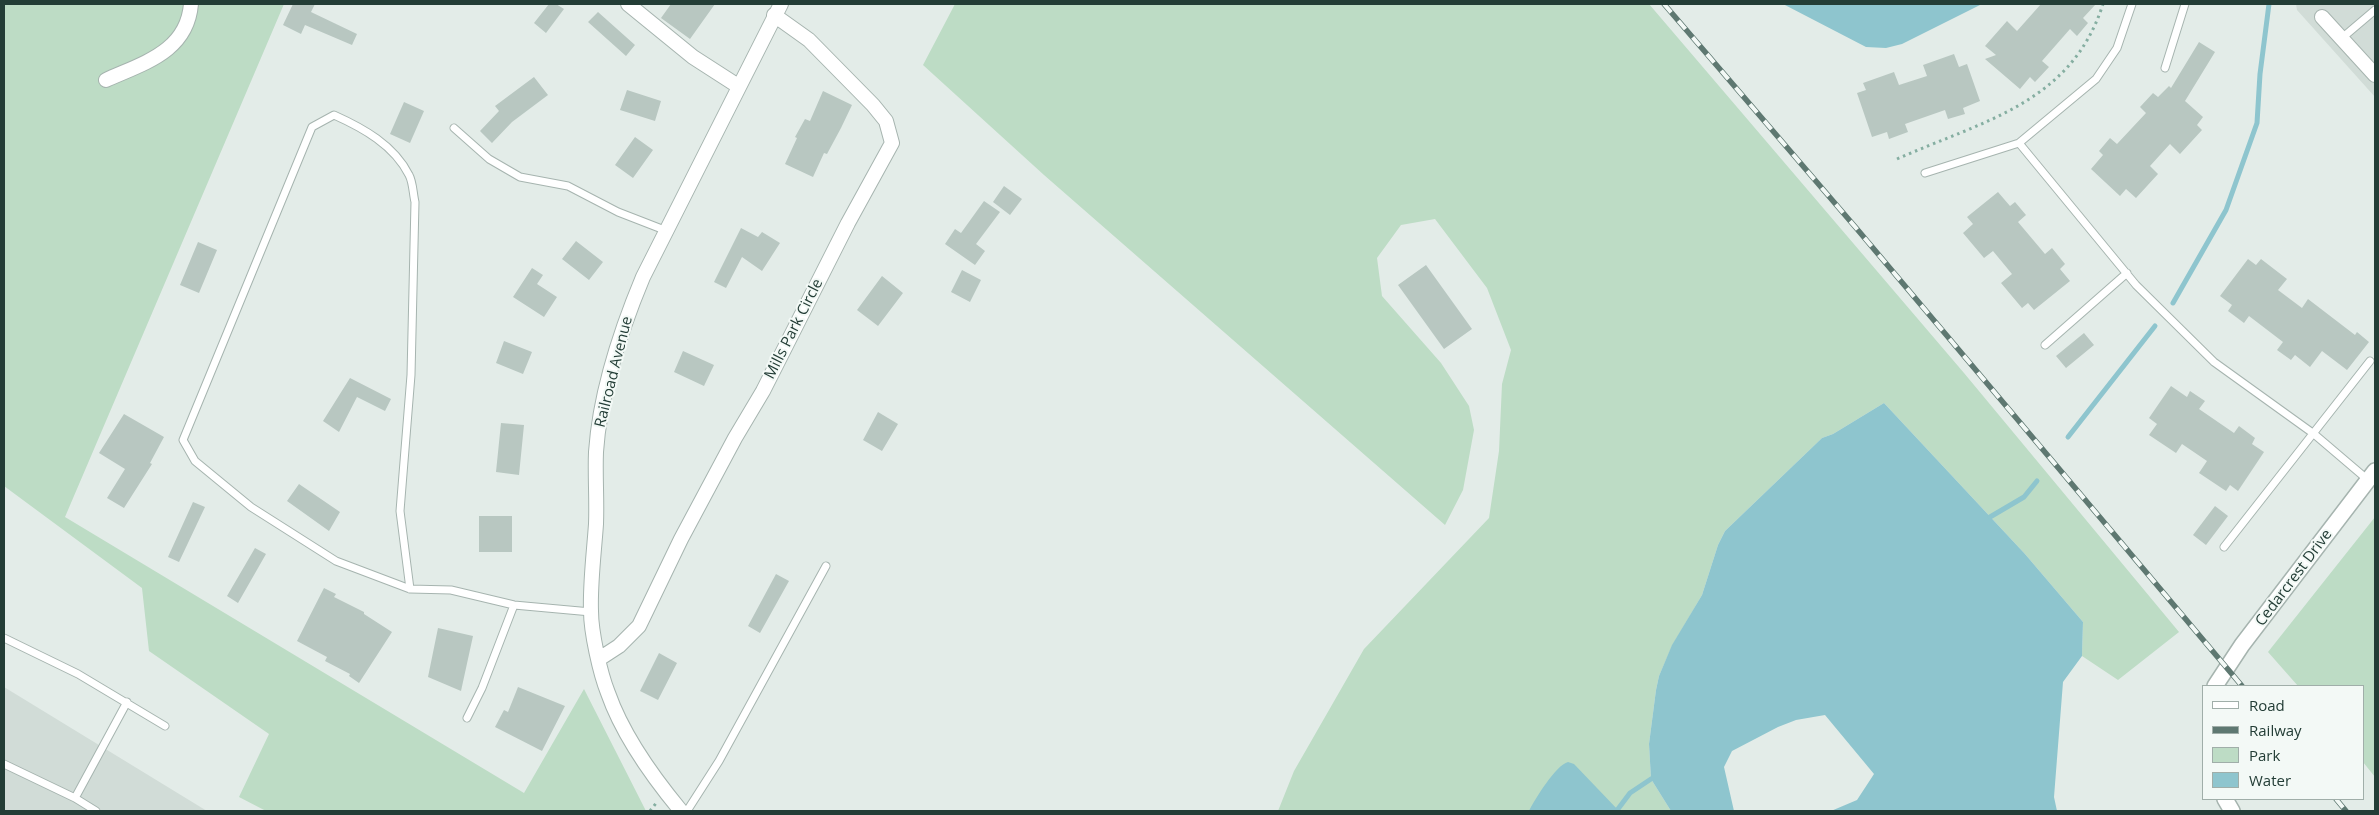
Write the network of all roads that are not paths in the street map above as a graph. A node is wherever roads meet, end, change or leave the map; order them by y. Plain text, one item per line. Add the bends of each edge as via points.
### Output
1 (191, 4) edge
2 (628, 4) edge
3 (2132, 4) edge
4 (2184, 4) edge
5 (778, 9) edge
6 (2375, 10) edge
7 (2322, 16) dead end
8 (2342, 38) junction
9 (2165, 68) dead end
10 (2375, 75) edge
11 (106, 80) dead end
12 (738, 86) junction
13 (454, 128) dead end
14 (2019, 143) junction
15 (1925, 173) dead end
16 (667, 232) junction
17 (2127, 273) junction
18 (2045, 345) dead end
19 (2370, 361) dead end
20 (2314, 434) junction
21 (2372, 475) edge
22 (2224, 547) dead end
23 (826, 566) dead end
24 (410, 589) junction
25 (514, 605) junction
26 (590, 612) junction
27 (4, 638) edge
28 (599, 659) junction
29 (2217, 685) edge
30 (127, 702) junction
31 (467, 718) dead end
32 (165, 726) dead end
33 (4, 764) edge
34 (75, 798) junction
35 (2226, 800) edge
36 (96, 811) edge
37 (681, 811) edge
38 (687, 811) edge
39 (2232, 811) edge

1 - 11 street via 185,28 175,44
2 - 12 street via 694,57
3 - 14 lane via 2117,48 2096,79
4 - 9 lane
5 - 12 street, Railroad Avenue
5 - 28 street, Mills Park Circle via 873,105 886,121 892,143 763,391 681,539 639,626 619,646
6 - 8 lane
7 - 8 street
8 - 10 street
12 - 16 street, Railroad Avenue
13 - 16 lane via 489,159 520,177 568,186 618,212
14 - 15 lane
14 - 17 lane
16 - 26 street, Railroad Avenue via 631,306 602,411 596,452
17 - 18 lane
17 - 20 lane via 2214,362
19 - 20 lane
20 - 21 lane
20 - 22 lane
21 - 29 street, Cedarcrest Drive via 2242,645
23 - 38 lane via 719,761
24 - 24 lane via 336,561 251,507 195,461 183,440 312,127 334,115 364,128 394,154 410,176 415,202 411,375 400,511
24 - 25 lane via 451,590
25 - 26 lane
25 - 31 lane
26 - 28 street, Railroad Avenue
27 - 30 lane
28 - 37 street, Railroad Avenue via 607,692 625,730 664,791
30 - 32 lane
30 - 34 lane
33 - 34 lane
34 - 36 lane
35 - 39 street

